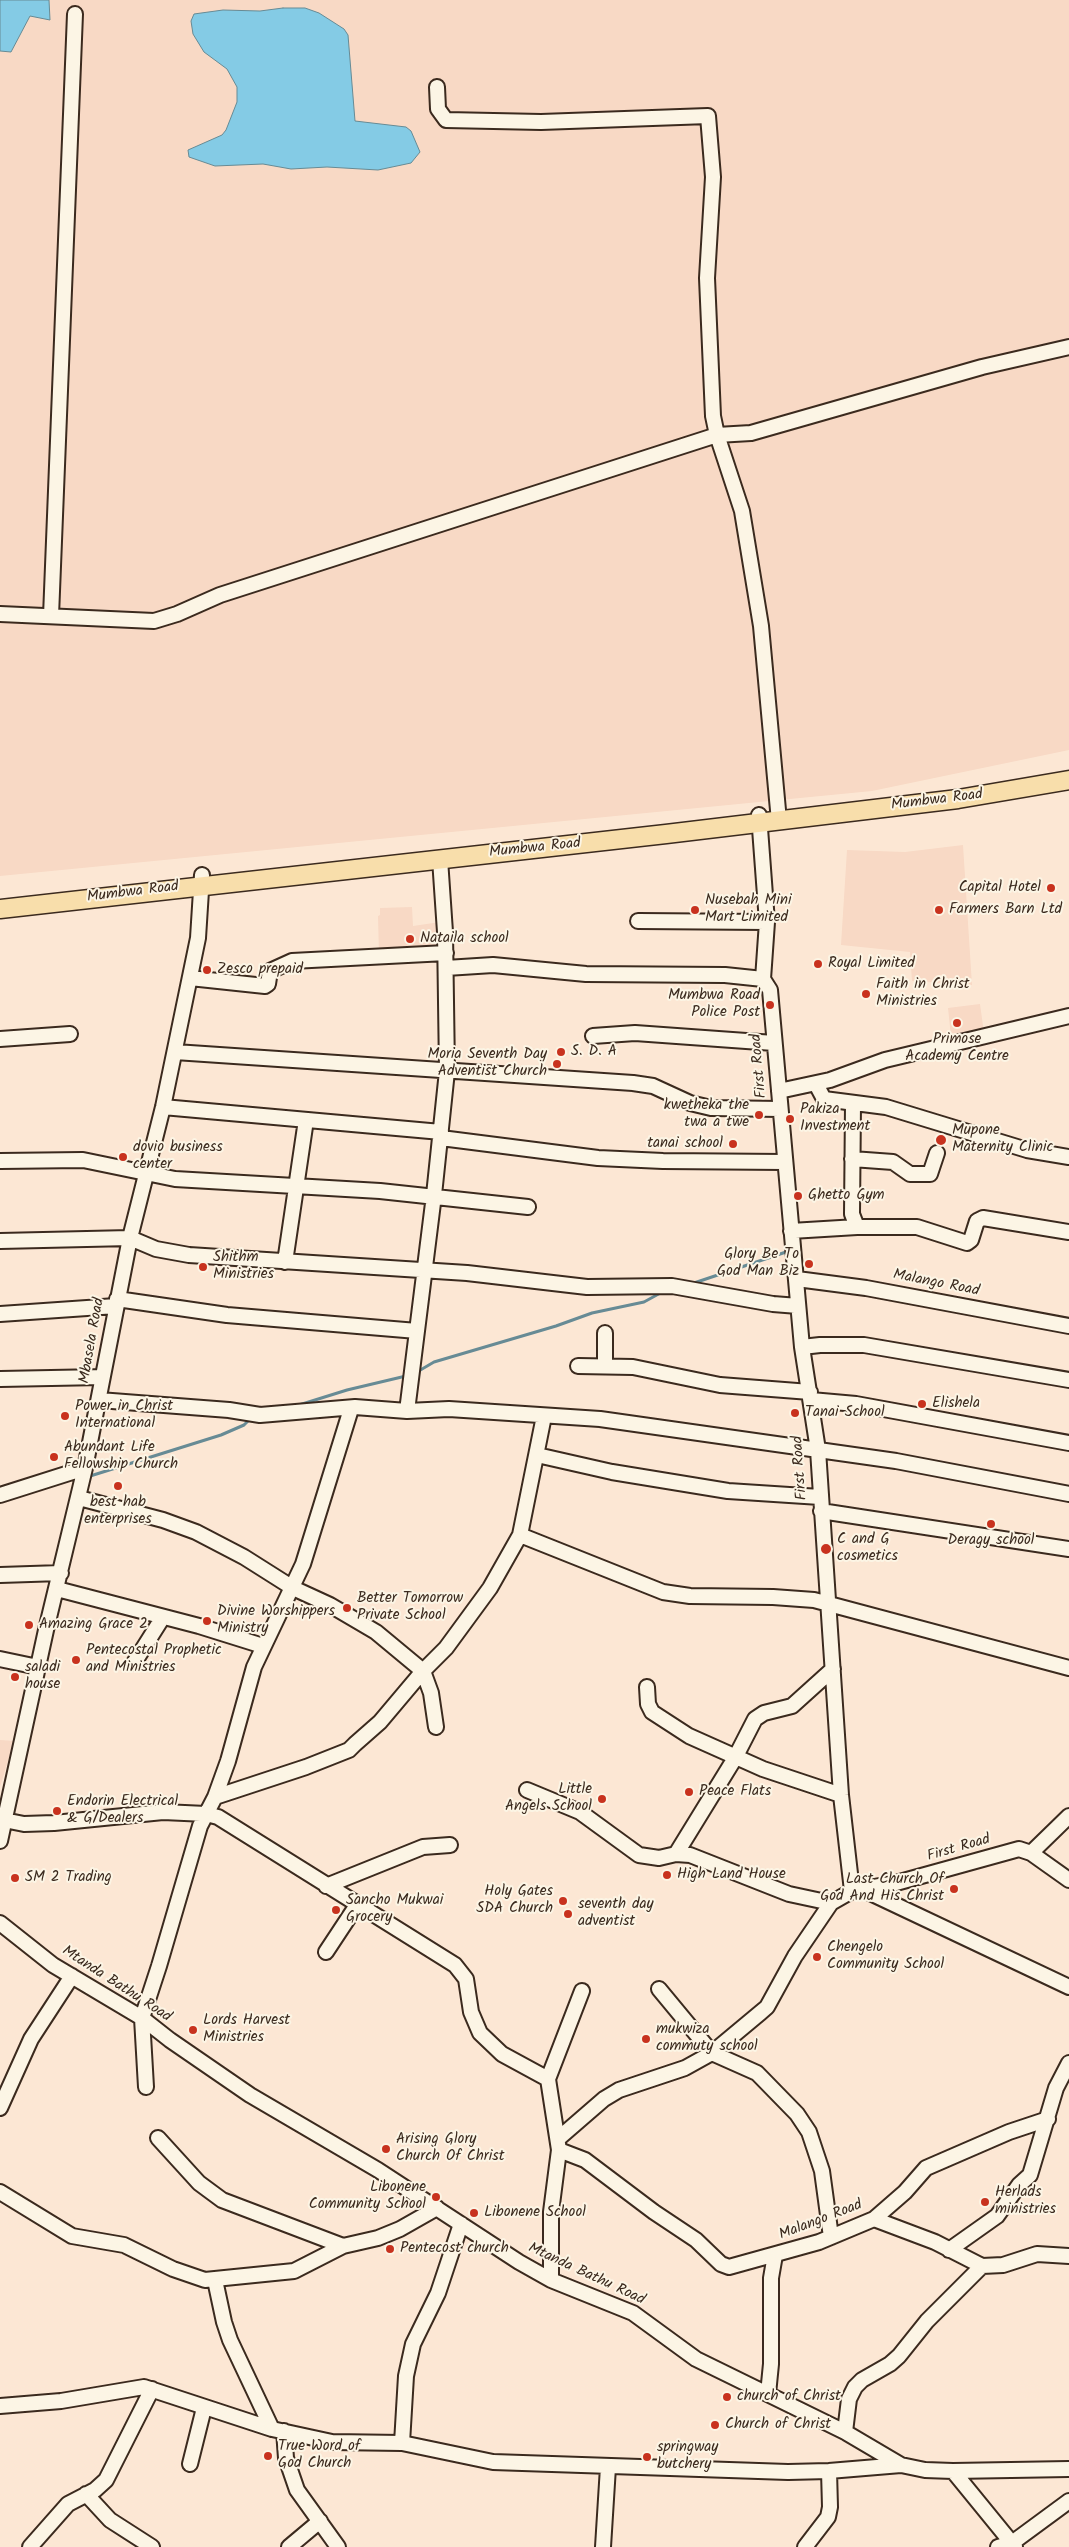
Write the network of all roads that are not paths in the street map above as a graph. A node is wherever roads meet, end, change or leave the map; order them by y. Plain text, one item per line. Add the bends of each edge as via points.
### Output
1 (75, 14) dead end
2 (437, 87) dead end
3 (1069, 347) edge
4 (716, 435) junction
5 (0, 614) edge
6 (51, 616) junction
7 (1069, 770) edge
8 (1069, 780) edge
9 (779, 817) junction
10 (759, 818) junction
11 (440, 859) junction
12 (202, 880) junction
13 (0, 898) edge
14 (0, 908) edge
15 (638, 921) dead end
16 (767, 922) junction
17 (446, 953) junction
18 (446, 968) junction
19 (190, 978) junction
20 (763, 979) junction
21 (1069, 1016) edge
22 (70, 1034) dead end
23 (593, 1036) dead end
24 (0, 1039) edge
25 (774, 1043) junction
26 (175, 1052) junction
27 (447, 1071) junction
28 (816, 1084) junction
29 (779, 1091) junction
30 (853, 1104) junction
31 (163, 1108) junction
32 (780, 1109) junction
33 (306, 1120) junction
34 (441, 1135) junction
35 (937, 1154) dead end
36 (1069, 1157) edge
37 (852, 1159) junction
38 (0, 1161) edge
39 (784, 1162) junction
40 (147, 1174) junction
41 (297, 1184) junction
42 (434, 1195) junction
43 (528, 1207) dead end
44 (857, 1227) junction
45 (791, 1232) junction
46 (1069, 1232) edge
47 (130, 1238) junction
48 (0, 1241) edge
49 (285, 1262) junction
50 (424, 1270) junction
51 (796, 1279) junction
52 (116, 1302) junction
53 (798, 1306) junction
54 (0, 1314) edge
55 (1069, 1326) edge
56 (417, 1331) junction
57 (605, 1333) dead end
58 (802, 1347) junction
59 (578, 1366) dead end
60 (605, 1366) junction
61 (102, 1377) junction
62 (0, 1379) edge
63 (1069, 1380) edge
64 (811, 1396) junction
65 (99, 1400) junction
66 (351, 1409) junction
67 (407, 1411) junction
68 (544, 1416) junction
69 (1069, 1442) edge
70 (818, 1450) junction
71 (536, 1455) junction
72 (85, 1468) junction
73 (1069, 1494) edge
74 (0, 1495) edge
75 (79, 1498) junction
76 (821, 1504) junction
77 (520, 1535) junction
78 (1069, 1549) edge
79 (61, 1573) junction
80 (0, 1575) edge
81 (293, 1588) junction
82 (58, 1589) junction
83 (828, 1603) junction
84 (163, 1616) junction
85 (263, 1646) junction
86 (0, 1659) edge
87 (134, 1663) dead end
88 (38, 1666) junction
89 (1069, 1668) edge
90 (833, 1669) junction
91 (423, 1671) junction
92 (647, 1687) dead end
93 (436, 1727) dead end
94 (735, 1758) junction
95 (527, 1790) dead end
96 (841, 1795) junction
97 (216, 1797) junction
98 (206, 1814) junction
99 (1069, 1816) edge
100 (4, 1820) junction
101 (0, 1840) edge
102 (450, 1845) dead end
103 (1031, 1853) junction
104 (676, 1854) junction
105 (1069, 1880) edge
106 (326, 1886) junction
107 (858, 1890) junction
108 (831, 1903) junction
109 (357, 1905) junction
110 (0, 1923) edge
111 (326, 1952) dead end
112 (72, 1976) junction
113 (1069, 1987) edge
114 (659, 1989) dead end
115 (582, 1991) dead end
116 (142, 2018) junction
117 (712, 2053) junction
118 (1069, 2063) edge
119 (548, 2079) junction
120 (146, 2087) dead end
121 (0, 2108) edge
122 (1048, 2119) junction
123 (158, 2138) dead end
124 (559, 2144) junction
125 (0, 2192) edge
126 (438, 2208) junction
127 (874, 2219) junction
128 (461, 2224) junction
129 (831, 2236) junction
130 (344, 2246) junction
131 (949, 2250) junction
132 (775, 2255) junction
133 (1069, 2256) edge
134 (982, 2266) junction
135 (216, 2280) junction
136 (551, 2280) junction
137 (152, 2389) junction
138 (768, 2394) junction
139 (0, 2406) edge
140 (204, 2408) junction
141 (278, 2430) junction
142 (845, 2432) junction
143 (402, 2443) junction
144 (190, 2464) dead end
145 (902, 2465) junction
146 (608, 2467) junction
147 (1069, 2469) edge
148 (953, 2471) junction
149 (829, 2472) junction
150 (86, 2494) junction
151 (1069, 2501) edge
152 (320, 2521) junction
153 (1014, 2545) edge
154 (30, 2547) edge
155 (152, 2547) edge
156 (289, 2547) edge
157 (338, 2547) edge
158 (603, 2547) edge
159 (806, 2547) edge
160 (998, 2547) edge

1 - 6 street
2 - 4 street via 438,109 446,120 541,122 708,116 713,177 708,319 712,416
3 - 4 street via 982,367 751,433
4 - 6 street via 220,595 154,621
4 - 9 street via 742,511 761,626
5 - 6 street
7 - 9 main road, Mumbwa Road
8 - 9 main road, Mumbwa Road via 972,797
9 - 10 main road, Mumbwa Road
10 - 11 main road, Mumbwa Road
10 - 12 main road, Mumbwa Road
10 - 16 street, First Road
11 - 12 main road, Mumbwa Road
11 - 17 street
12 - 13 main road, Mumbwa Road
12 - 14 main road, Mumbwa Road
12 - 19 street, Mbasela Road via 198,938
15 - 16 street
16 - 20 street, First Road
17 - 18 street
17 - 19 street via 292,961 270,971 268,984 264,986
18 - 20 street via 493,964 586,974 725,974
18 - 27 street
19 - 26 street, Mbasela Road
20 - 25 street, First Road via 770,990
21 - 28 street via 885,1060
22 - 24 street
23 - 25 street via 658,1034
25 - 29 street, First Road
26 - 27 street
26 - 31 street, Mbasela Road
27 - 32 street via 633,1082 654,1086 690,1103 711,1108
27 - 34 street
28 - 29 street
28 - 30 street via 824,1099
29 - 32 street, First Road
30 - 36 street via 886,1107 1027,1150
30 - 37 street
31 - 33 street
31 - 40 street, Mbasela Road
32 - 39 street, First Road
33 - 34 street
33 - 41 street
34 - 39 street via 548,1152 639,1161
34 - 42 street
35 - 37 street via 930,1174 910,1174 893,1162
37 - 44 street via 852,1214
38 - 40 street via 83,1160
39 - 45 street, First Road
40 - 41 street via 174,1179
40 - 47 street, Mbasela Road
41 - 42 street
41 - 49 street
42 - 43 street
42 - 50 street
44 - 45 street
44 - 46 street via 917,1227 963,1244 971,1240 979,1218
45 - 51 street, First Road
47 - 48 street
47 - 49 street via 169,1252
47 - 52 street, Mbasela Road
49 - 50 street
50 - 53 street via 587,1287 672,1286
50 - 56 street
51 - 53 street, First Road
51 - 55 street, Malango Road via 866,1288
52 - 54 street
52 - 56 street
52 - 61 street, Mbasela Road
53 - 58 street, First Road
56 - 67 street
57 - 60 street
58 - 63 street via 864,1346
58 - 64 street, First Road
59 - 60 street
60 - 64 street via 642,1368 720,1385
61 - 62 street
61 - 65 street, Mbasela Road
64 - 69 street
64 - 70 street, First Road
65 - 66 street via 260,1415
65 - 72 street, Mbasela Road
66 - 67 street
66 - 81 street via 313,1536
67 - 68 street via 431,1408
68 - 70 street via 600,1419
68 - 71 street
70 - 73 street via 896,1461
70 - 76 street, First Road
71 - 76 street via 612,1472
71 - 77 street
72 - 74 street
72 - 75 street, Mbasela Road
75 - 79 street, Mbasela Road
75 - 81 street via 196,1532
76 - 78 street
76 - 83 street, First Road
77 - 83 street via 664,1592
77 - 91 street via 490,1588 446,1648
79 - 80 street
79 - 82 street, Mbasela Road
81 - 85 street
81 - 91 street via 330,1604 376,1632
82 - 84 street
82 - 88 street, Mbasela Road
83 - 89 street
83 - 90 street, First Road
84 - 85 street
84 - 87 street
85 - 97 street
86 - 88 street
88 - 100 street, Mbasela Road
90 - 94 street via 792,1706 764,1713 755,1720
90 - 96 street, First Road
91 - 93 street via 431,1693
91 - 97 street via 380,1722 349,1750
92 - 94 street via 648,1704 658,1718
94 - 96 street
94 - 104 street
95 - 104 street via 580,1812 639,1855 659,1858
96 - 107 street, First Road
97 - 98 street
98 - 100 street via 164,1812 24,1824
98 - 106 street via 227,1821
98 - 116 street
99 - 103 street
100 - 101 street, Mbasela Road
102 - 106 street via 423,1847
103 - 105 street
103 - 107 street, First Road via 1018,1849 896,1884
104 - 108 street via 702,1858 789,1894
106 - 109 street
107 - 108 street
107 - 113 street
108 - 117 street via 795,1956 767,2007
109 - 111 street
109 - 119 street via 455,1965 466,1979 471,2012 480,2032 502,2054
110 - 112 street, Mtanda Bathu Road via 46,1960
112 - 116 street, Mtanda Bathu Road
112 - 121 street via 31,2039
114 - 117 street
115 - 119 street
116 - 120 street
116 - 126 street, Mtanda Bathu Road via 250,2095
117 - 124 street via 685,2068 619,2090 594,2107
117 - 129 street via 764,2078 804,2123 822,2171
118 - 122 street via 1056,2088
119 - 124 street
122 - 127 street, Malango Road via 926,2168
122 - 131 street via 1030,2175 992,2220
123 - 130 street via 199,2183 222,2200
124 - 132 street via 605,2173 696,2240 724,2266
124 - 136 street via 551,2212
125 - 135 street via 72,2236 124,2245 173,2269
126 - 128 street, Mtanda Bathu Road
126 - 130 street via 378,2238
127 - 129 street, Malango Road
127 - 131 street
128 - 136 street, Mtanda Bathu Road
128 - 143 street via 438,2293 414,2344 406,2376
129 - 132 street, Malango Road
130 - 135 street via 294,2271
131 - 134 street
132 - 138 street, Malango Road
133 - 134 street via 1037,2254 1003,2265
134 - 142 street via 927,2321 899,2356 855,2387 849,2399
135 - 141 street via 230,2340
136 - 138 street, Mtanda Bathu Road via 633,2313 696,2358
137 - 139 street via 144,2387 61,2401
137 - 140 street
137 - 150 street via 106,2480 101,2487
138 - 142 street, Mtanda Bathu Road
140 - 141 street
140 - 144 street
141 - 143 street via 332,2442
141 - 152 street via 297,2490
142 - 145 street, Mtanda Bathu Road
143 - 146 street via 493,2462
145 - 148 street, Mtanda Bathu Road
145 - 149 street
146 - 149 street
146 - 158 street
147 - 148 street, Mtanda Bathu Road
148 - 153 street
149 - 159 street via 828,2516
150 - 154 street via 60,2511
150 - 155 street via 110,2520
151 - 153 street
152 - 156 street
152 - 157 street
153 - 160 street

